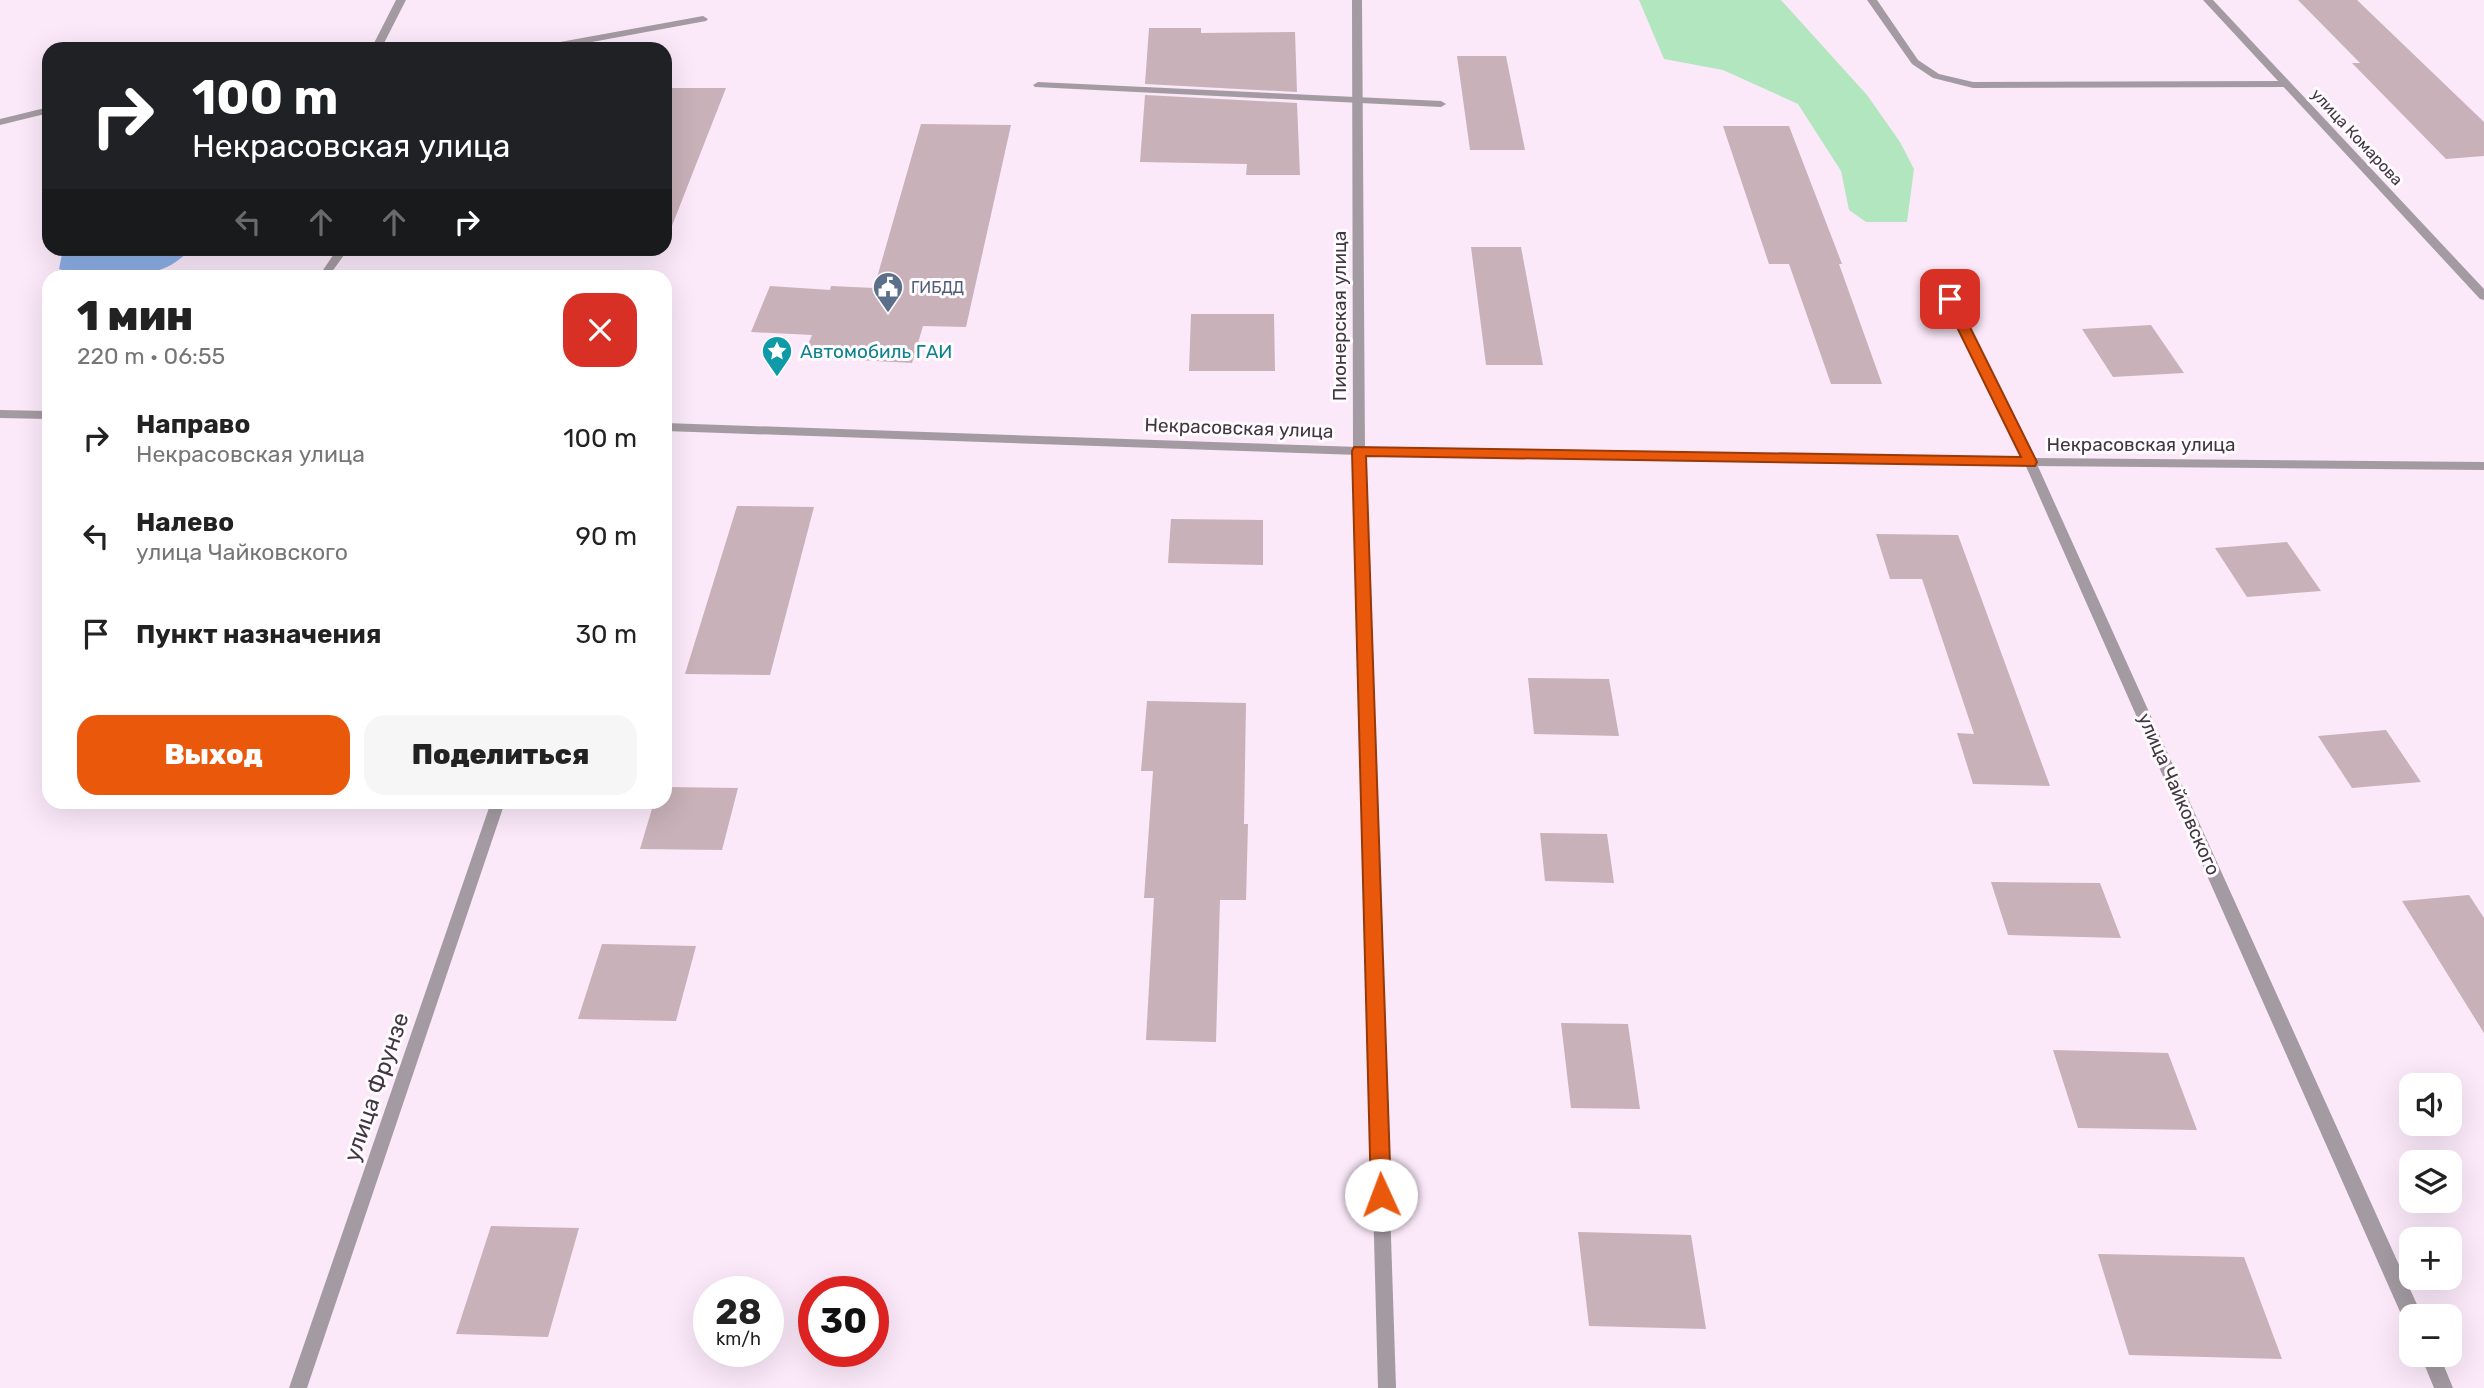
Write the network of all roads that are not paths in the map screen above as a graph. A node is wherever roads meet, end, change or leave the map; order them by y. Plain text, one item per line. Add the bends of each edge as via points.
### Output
1 (401, 0) edge
2 (1357, 0) edge
3 (1872, 0) edge
4 (2207, 0) edge
5 (703, 19) dead end
6 (380, 42) edge
7 (576, 42) edge
8 (2286, 84) junction
9 (1038, 85) dead end
10 (1357, 101) junction
11 (1441, 104) dead end
12 (42, 112) edge
13 (0, 122) edge
14 (1938, 276) dead end
15 (2484, 296) edge
16 (0, 414) edge
17 (42, 415) edge
18 (672, 427) edge
19 (1359, 451) junction
20 (2030, 462) junction
21 (2484, 466) edge
22 (496, 809) edge
23 (2407, 1304) edge
24 (2435, 1367) edge
25 (298, 1388) edge
26 (1387, 1388) edge
27 (2444, 1388) edge

1 - 6 street
2 - 10 street, Пионерская улица
3 - 8 street via 1915,62 1936,76 1973,85
4 - 8 street, улица Комарова
5 - 7 street
8 - 15 street, улица Комарова
9 - 10 street
10 - 11 street
10 - 19 street, Пионерская улица
12 - 13 street
14 - 20 street, улица Чайковского
16 - 17 street
18 - 19 street, Некрасовская улица
19 - 20 street, Некрасовская улица
19 - 26 street, Пионерская улица
20 - 21 street, Некрасовская улица
20 - 23 street, улица Чайковского
22 - 25 street, улица Фрунзе
24 - 27 street

